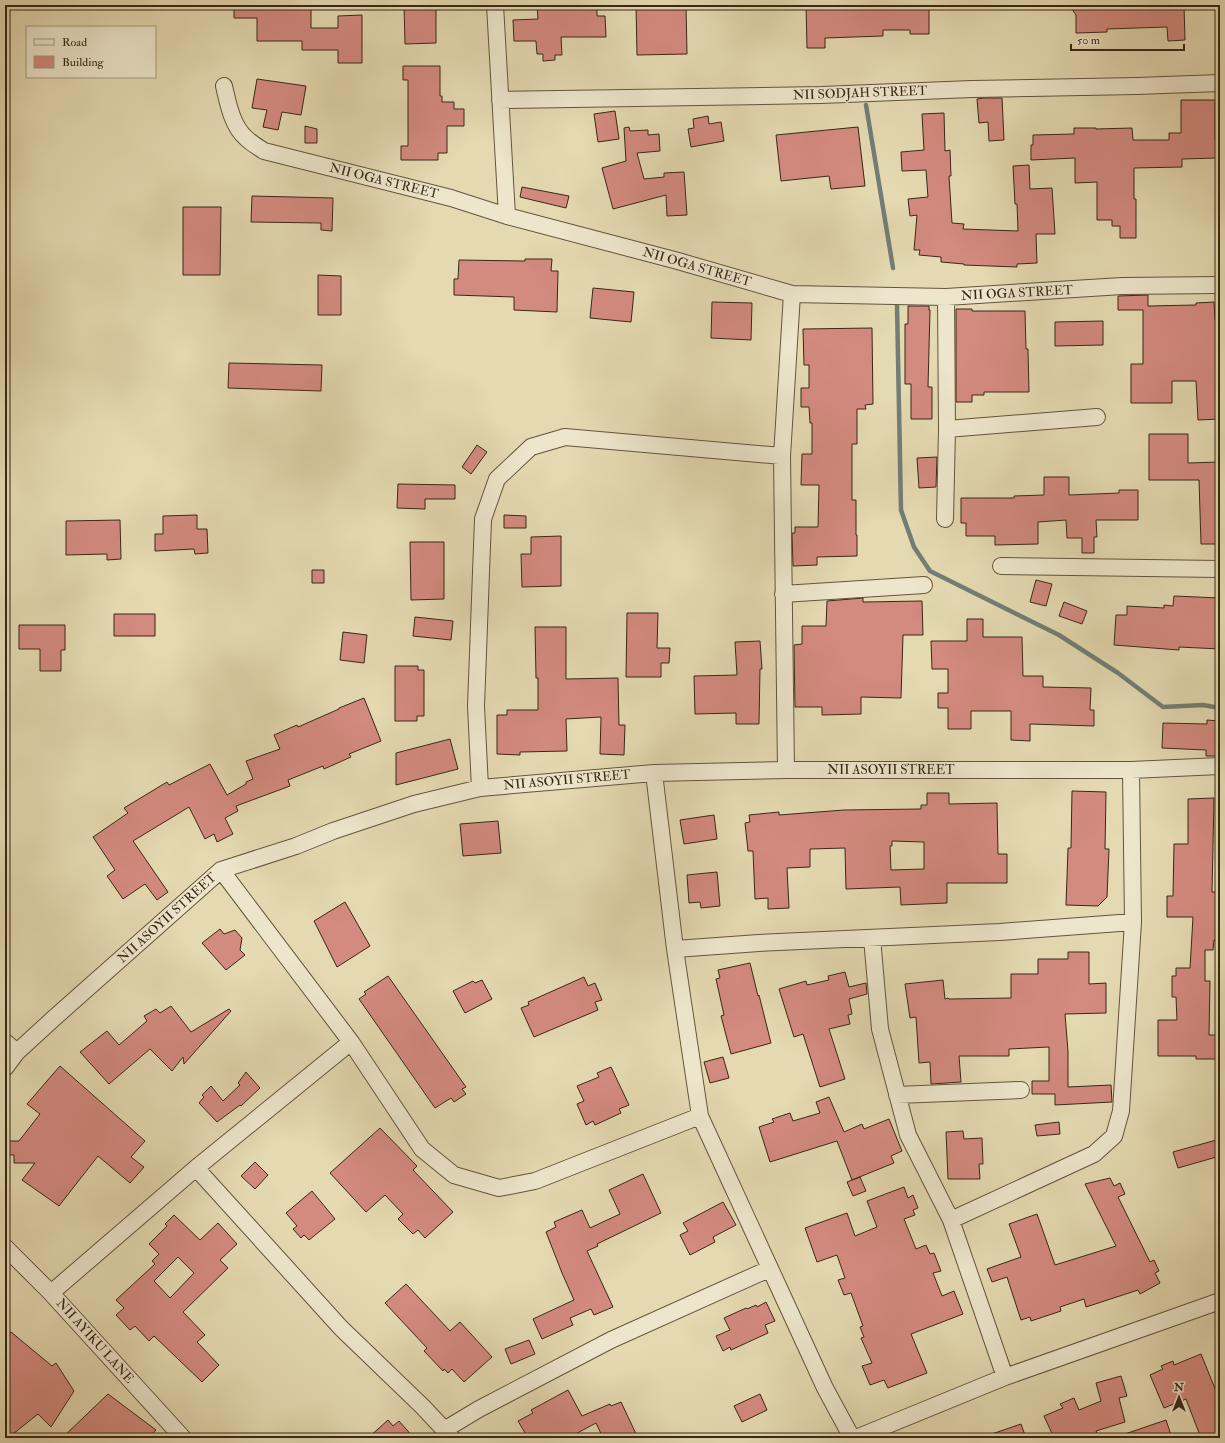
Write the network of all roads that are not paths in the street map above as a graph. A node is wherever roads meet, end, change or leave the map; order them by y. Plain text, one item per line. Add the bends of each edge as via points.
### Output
1 (495, 5) edge
2 (1220, 83) edge
3 (224, 86) dead end
4 (500, 100) junction
5 (507, 216) junction
6 (1220, 285) edge
7 (792, 294) junction
8 (946, 297) junction
9 (1097, 417) dead end
10 (947, 429) junction
11 (782, 456) junction
12 (945, 519) dead end
13 (1001, 566) dead end
14 (1220, 569) edge
15 (924, 586) dead end
16 (783, 594) junction
17 (1220, 766) edge
18 (786, 770) junction
19 (1131, 770) junction
20 (654, 773) junction
21 (480, 788) junction
22 (221, 870) junction
23 (1133, 922) junction
24 (872, 938) junction
25 (675, 949) junction
26 (351, 1042) junction
27 (11, 1047) edge
28 (5, 1068) edge
29 (1021, 1090) dead end
30 (897, 1095) junction
31 (700, 1116) junction
32 (196, 1168) junction
33 (951, 1220) junction
34 (5, 1247) edge
35 (770, 1268) junction
36 (51, 1293) junction
37 (1220, 1301) edge
38 (1005, 1377) junction
39 (448, 1434) edge
40 (183, 1438) edge
41 (852, 1438) edge
42 (856, 1438) edge

1 - 4 street
2 - 4 street, NII SODJAH STREET via 821,95
3 - 5 street, NII OGA STREET via 234,120 245,138 264,151 451,198
4 - 5 street
5 - 7 street, NII OGA STREET via 678,260
6 - 8 street, NII OGA STREET via 1122,286
7 - 8 street, NII OGA STREET
7 - 11 street
8 - 10 street
9 - 10 street
10 - 12 street
11 - 16 street
11 - 21 street via 565,437 531,448 498,479 483,519 476,706
13 - 14 street
15 - 16 street
16 - 18 street
17 - 19 street, NII ASOYII STREET
18 - 19 street, NII ASOYII STREET
18 - 20 street, NII ASOYII STREET
19 - 23 street
20 - 21 street, NII ASOYII STREET
20 - 25 street
21 - 22 street, NII ASOYII STREET via 414,804
22 - 26 street
22 - 27 street, NII ASOYII STREET via 53,1019
23 - 24 street
23 - 33 street via 1121,1111 1114,1136 1094,1154
24 - 25 street
24 - 30 street via 880,1029
25 - 31 street
26 - 31 street via 422,1149 454,1175 499,1188 535,1181
26 - 32 street
27 - 28 street, NII ASOYII STREET
29 - 30 street
30 - 33 street via 908,1134
31 - 35 street
32 - 36 street
32 - 39 street via 341,1328
33 - 38 street
34 - 36 street, NII AYIKU LANE
35 - 39 street via 611,1340 479,1408
35 - 41 street via 825,1388
36 - 40 street, NII AYIKU LANE
37 - 38 street
38 - 42 street

